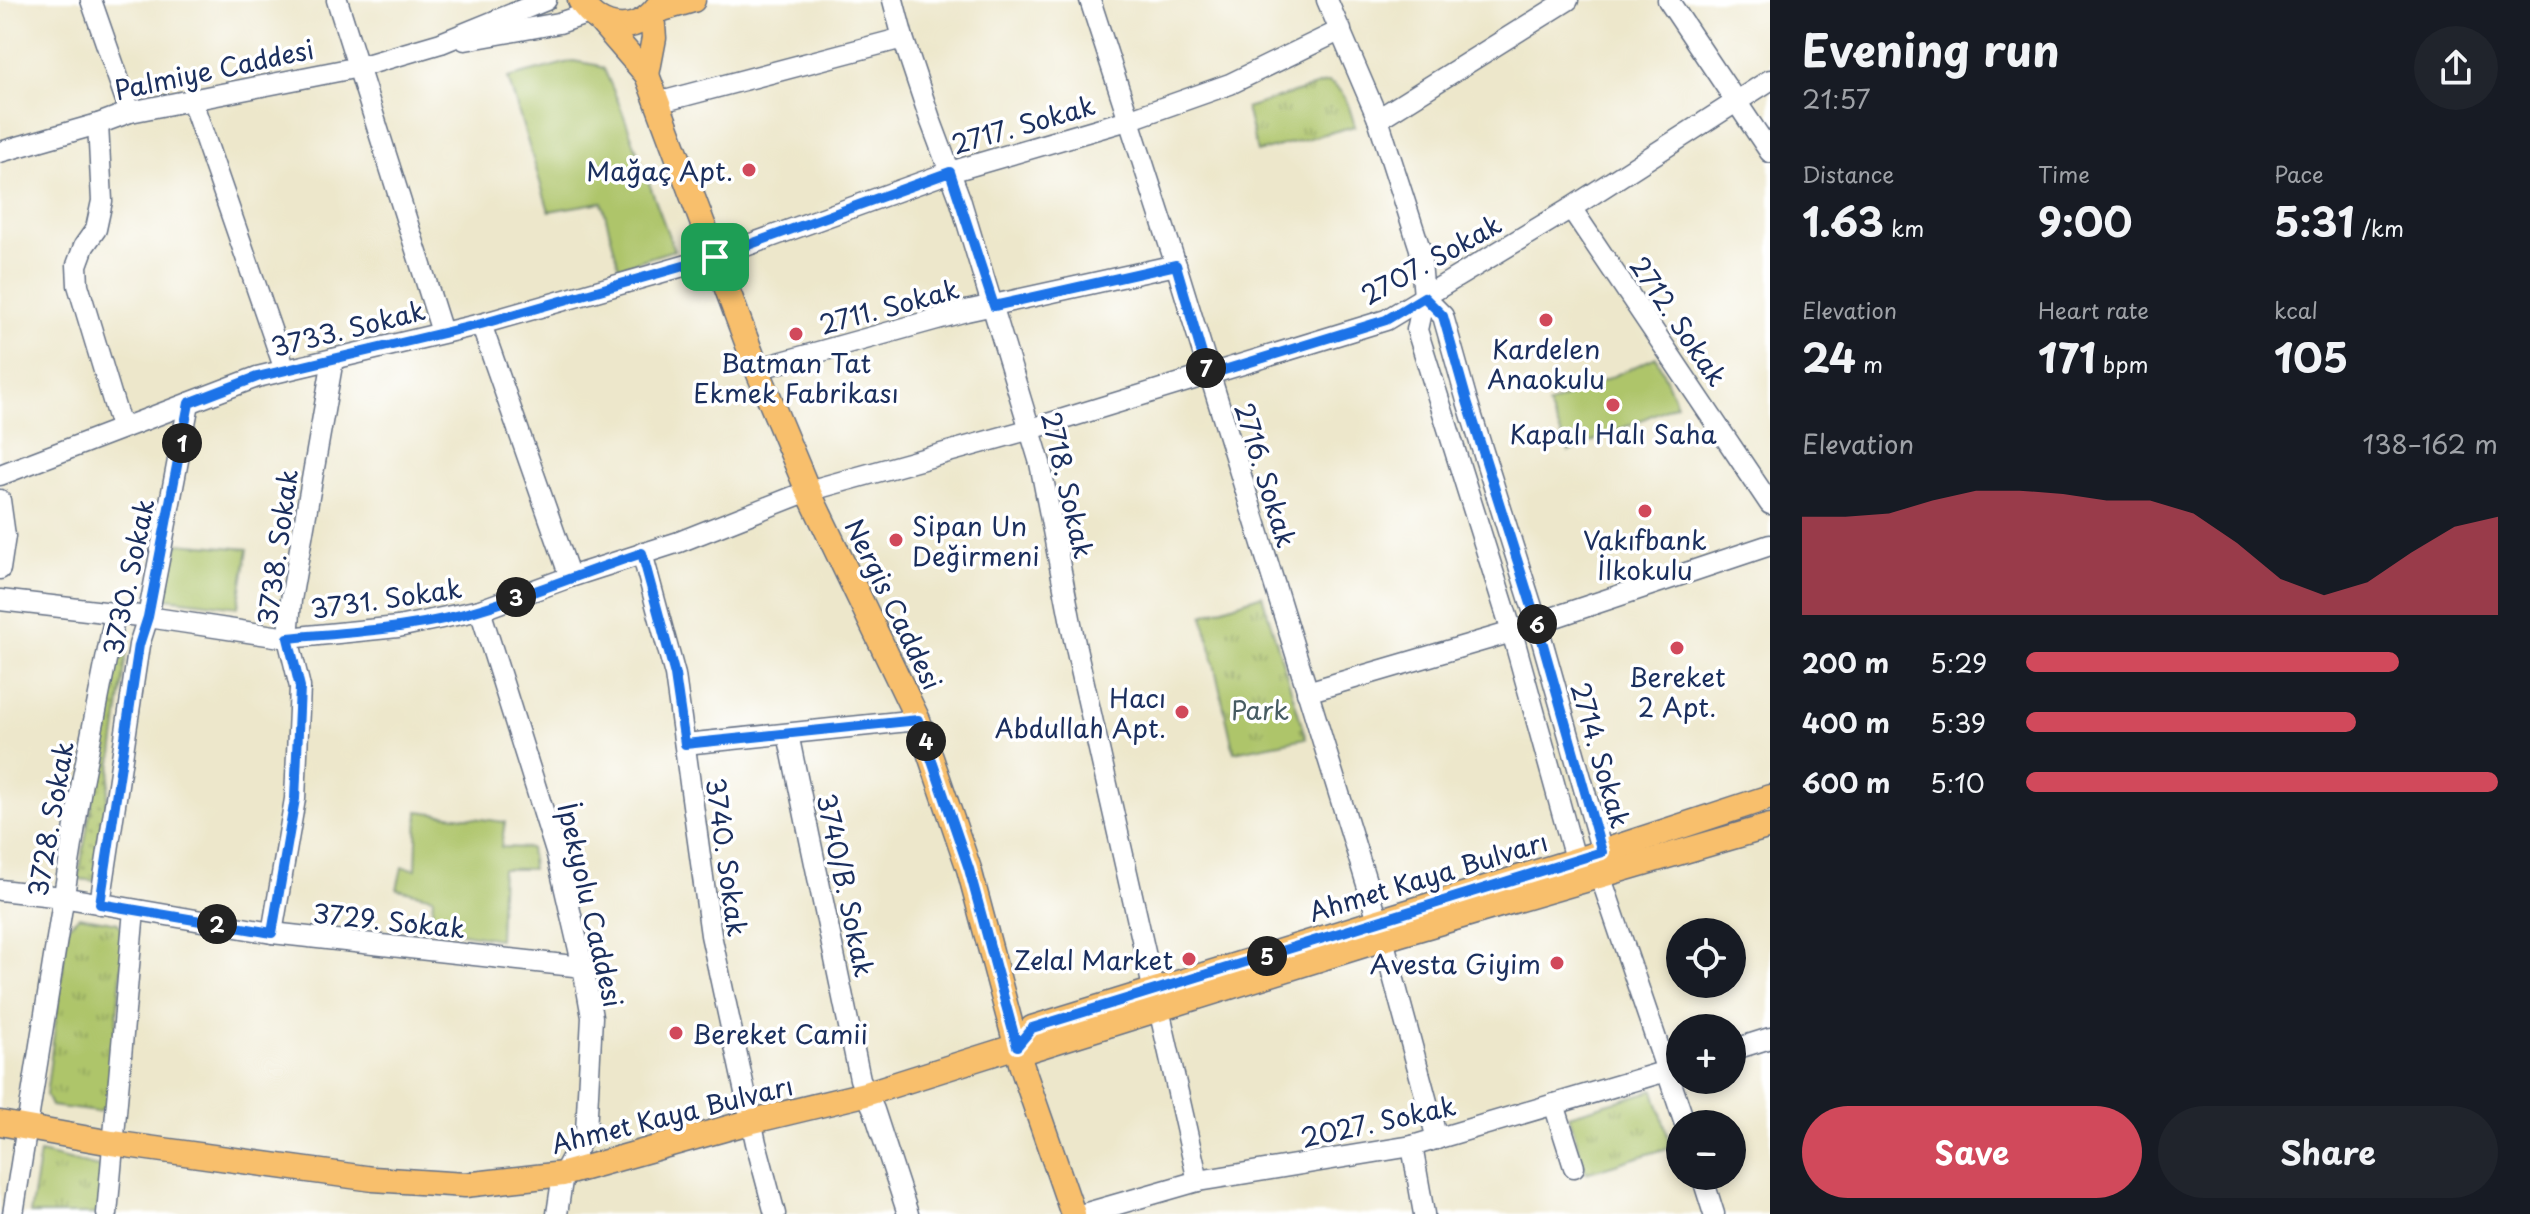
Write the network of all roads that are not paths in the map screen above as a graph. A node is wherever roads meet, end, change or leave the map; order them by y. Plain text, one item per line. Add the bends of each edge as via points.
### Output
1 (91, 0) edge
2 (337, 0) edge
3 (546, 0) edge
4 (693, 0) edge
5 (893, 0) edge
6 (1090, 0) edge
7 (1327, 0) edge
8 (1568, 0) edge
9 (1668, 0) edge
10 (657, 8) edge
11 (590, 12) edge
12 (1341, 30) junction
13 (903, 38) junction
14 (441, 43) junction
15 (359, 67) junction
16 (647, 75) junction
17 (1770, 80) edge
18 (192, 101) junction
19 (1736, 102) junction
20 (657, 103) junction
21 (130, 112) junction
22 (1378, 119) junction
23 (1128, 120) junction
24 (98, 124) junction
25 (0, 152) edge
26 (1770, 152) edge
27 (950, 172) junction
28 (1571, 208) junction
29 (715, 257) junction
30 (1176, 265) junction
31 (1424, 297) junction
32 (994, 306) junction
33 (481, 324) junction
34 (442, 332) junction
35 (333, 359) junction
36 (757, 369) junction
37 (285, 370) junction
38 (1208, 375) junction
39 (189, 403) junction
40 (121, 427) junction
41 (1031, 429) junction
42 (0, 475) edge
43 (808, 491) junction
44 (0, 500) edge
45 (1770, 504) edge
46 (1770, 545) edge
47 (642, 553) junction
48 (0, 569) edge
49 (570, 577) junction
50 (0, 600) edge
51 (480, 610) junction
52 (115, 614) junction
53 (148, 617) junction
54 (1537, 623) junction
55 (1512, 632) junction
56 (288, 638) junction
57 (1307, 692) junction
58 (918, 720) junction
59 (788, 734) junction
60 (685, 744) junction
61 (1770, 797) edge
62 (1770, 826) edge
63 (1575, 859) junction
64 (1601, 864) junction
65 (0, 890) edge
66 (62, 897) junction
67 (100, 904) junction
68 (134, 910) junction
69 (1381, 930) junction
70 (272, 933) junction
71 (583, 967) junction
72 (1156, 1000) junction
73 (1770, 1038) edge
74 (1017, 1046) junction
75 (1746, 1046) edge
76 (1666, 1047) edge
77 (1666, 1071) edge
78 (865, 1094) junction
79 (1554, 1104) junction
80 (753, 1121) junction
81 (0, 1123) edge
82 (27, 1128) junction
83 (1437, 1139) junction
84 (112, 1143) junction
85 (1412, 1146) junction
86 (1574, 1167) dead end
87 (563, 1174) junction
88 (1198, 1181) junction
89 (1706, 1190) edge
90 (13, 1214) edge
91 (107, 1214) edge
92 (543, 1214) edge
93 (557, 1214) edge
94 (775, 1214) edge
95 (908, 1214) edge
96 (1073, 1214) edge
97 (1083, 1214) edge
98 (1424, 1214) edge
99 (1714, 1214) edge

1 - 21 street
2 - 15 street
3 - 14 street, Palmiye Caddesi
4 - 10 main road
5 - 13 street, 2718. Sokak
6 - 23 street, 2716. Sokak
7 - 12 street, 2714. Sokak
8 - 22 street
9 - 19 street
10 - 11 main road via 630,26 615,26
10 - 16 main road
11 - 14 street, Palmiye Caddesi via 559,23
11 - 16 main road
12 - 22 street, 2714. Sokak
12 - 23 street, 2717. Sokak via 1230,84
13 - 20 street
13 - 27 street, 2718. Sokak
14 - 15 street, Palmiye Caddesi
15 - 18 street, Palmiye Caddesi
15 - 34 street
16 - 20 main road, Nergis Caddesi
17 - 19 street, 2707. Sokak
18 - 21 street, Palmiye Caddesi
18 - 37 street
19 - 26 street
19 - 28 street, 2707. Sokak
20 - 29 main road, Nergis Caddesi
21 - 24 street, Palmiye Caddesi
22 - 31 street, 2714. Sokak via 1420,249
23 - 27 street, 2717. Sokak
23 - 30 street, 2716. Sokak
24 - 25 street, Palmiye Caddesi
24 - 40 street via 102,201 77,275
27 - 29 street, 2717. Sokak
27 - 32 street, 2718. Sokak
28 - 31 street, 2707. Sokak
28 - 45 street, 2712. Sokak
29 - 33 street, 3733. Sokak
29 - 36 main road, Nergis Caddesi
30 - 32 street, 2711. Sokak
30 - 38 street, 2716. Sokak
31 - 38 street, 2707. Sokak via 1386,320
31 - 54 street, 2714. Sokak via 1443,316
31 - 55 street, 2714. Sokak via 1417,330
32 - 36 street, 2711. Sokak
32 - 41 street, 2718. Sokak
33 - 34 street, 3733. Sokak
33 - 49 street
34 - 35 street, 3733. Sokak
35 - 37 street, 3733. Sokak
35 - 56 street, 3738. Sokak
36 - 43 main road, Nergis Caddesi
37 - 39 street, 3733. Sokak
38 - 41 street, 2707. Sokak
38 - 57 street, 2716. Sokak
39 - 40 street, 3733. Sokak
39 - 53 street, 3730. Sokak
40 - 42 street, 3733. Sokak
41 - 43 street, 2707. Sokak
41 - 72 street, 2718. Sokak
43 - 47 street, 3731. Sokak
43 - 58 main road, Nergis Caddesi
44 - 48 street via 5,536
46 - 54 street
47 - 49 street, 3731. Sokak
47 - 60 street, 3740. Sokak via 675,675
49 - 51 street, 3731. Sokak
50 - 52 street, 3731. Sokak
51 - 56 street, 3731. Sokak via 398,627
51 - 71 street, İpekyolu Caddesi via 557,855
52 - 53 street, 3731. Sokak
52 - 66 street, 3728. Sokak
53 - 56 street, 3731. Sokak
53 - 67 street, 3730. Sokak via 139,645
54 - 64 street, 2714. Sokak
55 - 57 street
55 - 63 street, 2714. Sokak
56 - 70 street, 3738. Sokak via 300,687 295,799
57 - 69 street, 2716. Sokak
58 - 59 street
58 - 74 main road, Nergis Caddesi via 969,869
59 - 60 street
59 - 78 street, 3740/B. Sokak
60 - 80 street, 3740. Sokak via 711,935
61 - 64 main road, Ahmet Kaya Bulvarı
62 - 64 main road, Ahmet Kaya Bulvarı
63 - 64 main road, Ahmet Kaya Bulvarı
63 - 69 main road, Ahmet Kaya Bulvarı
64 - 69 main road, Ahmet Kaya Bulvarı
64 - 76 street, 2714. Sokak
65 - 66 street, 3729. Sokak
66 - 67 street, 3729. Sokak
66 - 82 street, 3728. Sokak
67 - 68 street, 3729. Sokak
68 - 70 street, 3729. Sokak
68 - 84 street
69 - 72 main road, Ahmet Kaya Bulvarı
69 - 83 street, 2716. Sokak
70 - 71 street, 3729. Sokak
71 - 87 street, İpekyolu Caddesi via 592,1017 586,1132
72 - 74 main road, Ahmet Kaya Bulvarı via 1031,1049
72 - 88 street, 2718. Sokak
73 - 75 street
74 - 78 main road, Ahmet Kaya Bulvarı
74 - 96 main road, Nergis Caddesi
77 - 79 street, 2027. Sokak
78 - 80 main road, Ahmet Kaya Bulvarı
78 - 95 street, 3740/B. Sokak
79 - 83 street, 2027. Sokak
79 - 86 street
80 - 87 main road, Ahmet Kaya Bulvarı
80 - 94 street, 3740. Sokak
81 - 82 main road, Ahmet Kaya Bulvarı
82 - 84 main road, Ahmet Kaya Bulvarı
82 - 90 street, 3728. Sokak
83 - 85 street, 2027. Sokak
84 - 87 main road, Ahmet Kaya Bulvarı via 373,1179 465,1185
84 - 91 street
85 - 88 street, 2027. Sokak
85 - 98 street
87 - 92 street
87 - 93 street, İpekyolu Caddesi
88 - 97 street, 2027. Sokak
89 - 99 street

